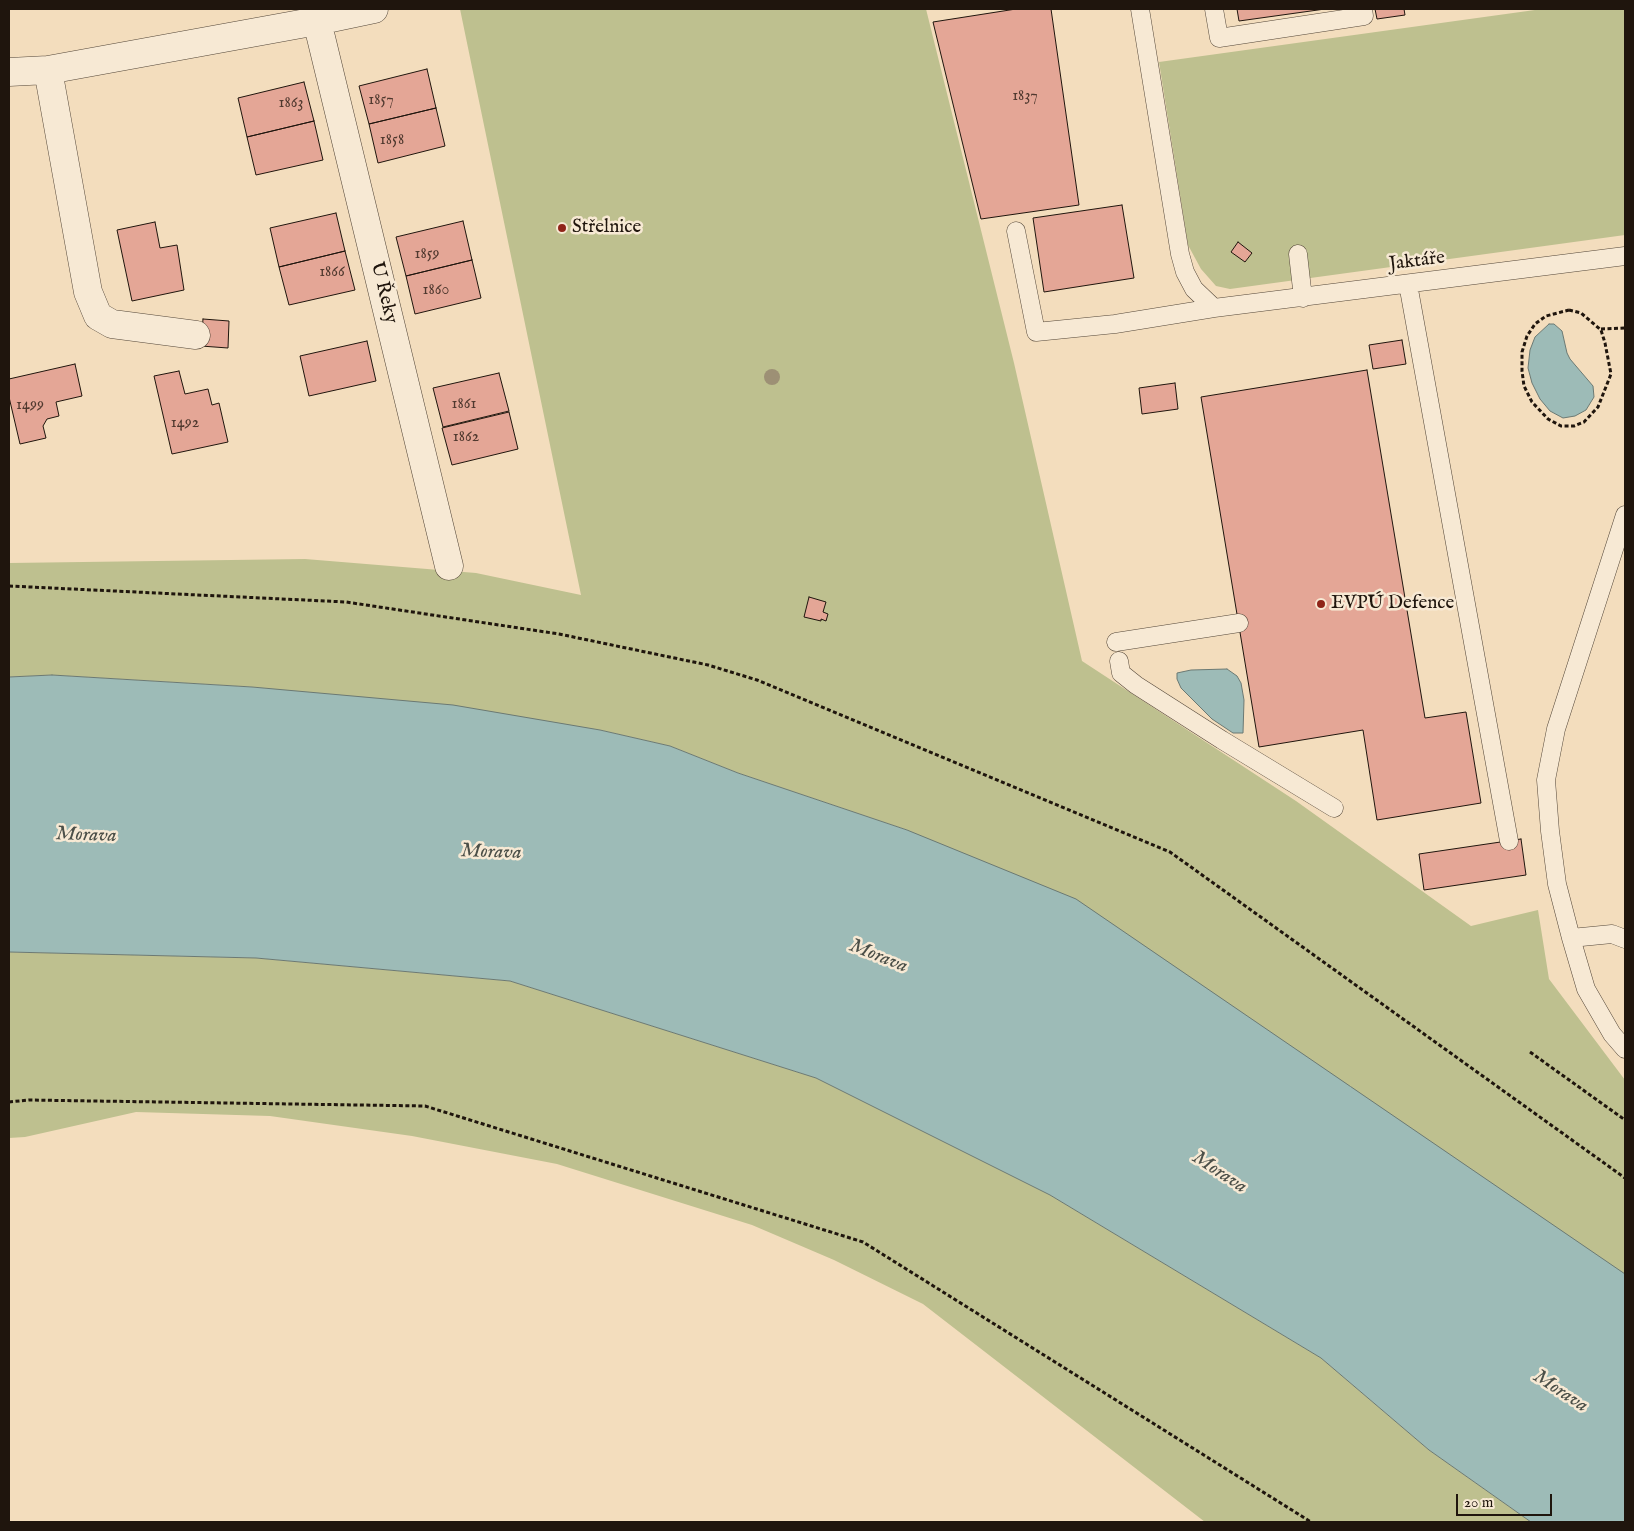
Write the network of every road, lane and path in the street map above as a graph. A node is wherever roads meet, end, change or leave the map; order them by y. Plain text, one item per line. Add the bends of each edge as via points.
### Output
1 (374, 9) edge
2 (1142, 9) edge
3 (1214, 9) edge
4 (1363, 9) edge
5 (317, 20) junction
6 (48, 70) junction
7 (9, 72) edge
8 (1016, 231) dead end
9 (1298, 254) dead end
10 (1625, 256) edge
11 (1408, 284) junction
12 (1303, 298) junction
13 (1214, 308) junction
14 (1625, 328) edge
15 (1601, 330) junction
16 (196, 335) dead end
17 (1625, 514) edge
18 (449, 566) dead end
19 (9, 586) edge
20 (1238, 624) dead end
21 (1116, 642) dead end
22 (1119, 661) dead end
23 (1334, 808) dead end
24 (1509, 841) dead end
25 (1571, 938) junction
26 (1625, 939) edge
27 (1625, 1049) edge
28 (1530, 1052) dead end
29 (9, 1102) edge
30 (1625, 1120) edge
31 (1625, 1178) edge
32 (1312, 1522) edge

1 - 5 street
2 - 13 lane via 1180,254 1194,289
3 - 4 lane via 1219,38 1364,16
5 - 6 street
5 - 18 street, U Řeky
6 - 7 street
6 - 16 street via 88,292 98,316 112,324
8 - 13 lane, Jaktáře via 1036,332 1115,324
9 - 12 lane
10 - 11 lane, Jaktáře
11 - 12 lane, Jaktáře
11 - 24 lane
12 - 13 lane, Jaktáře
14 - 15 path
15 - 15 path via 1611,374 1606,391 1598,407 1584,422 1561,426 1548,419 1532,402 1524,386 1522,352 1527,336 1546,316 1569,310 1581,313
17 - 25 lane via 1556,729 1546,780 1557,884
19 - 31 path via 346,602 560,634 708,665 757,680 1170,852
20 - 21 lane
22 - 23 lane via 1121,673 1136,685
25 - 26 lane via 1612,934
25 - 27 lane via 1586,989 1612,1034
28 - 30 path
29 - 32 path via 425,1106 863,1242

